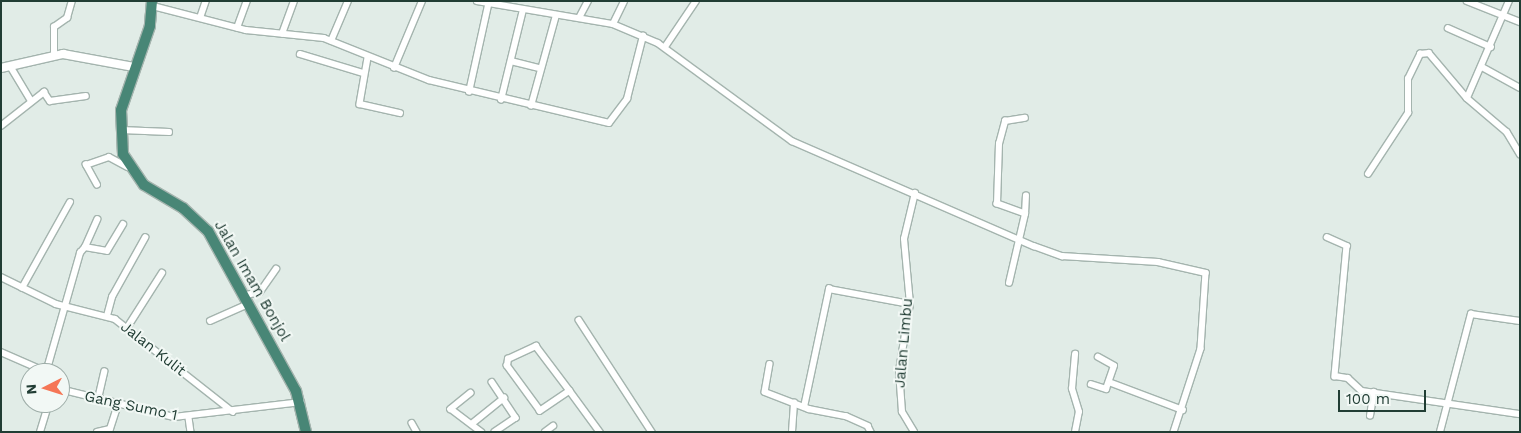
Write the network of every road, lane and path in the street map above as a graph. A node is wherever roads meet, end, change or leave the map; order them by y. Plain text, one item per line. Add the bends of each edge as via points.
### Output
1 (72, 1) edge
2 (206, 1) edge
3 (247, 1) edge
4 (294, 1) edge
5 (348, 1) edge
6 (422, 1) edge
7 (477, 1) edge
8 (588, 1) edge
9 (624, 1) edge
10 (696, 1) edge
11 (1468, 1) edge
12 (1509, 1) edge
13 (488, 2) edge
14 (152, 4) edge
15 (523, 10) junction
16 (556, 15) junction
17 (1503, 15) junction
18 (200, 18) junction
19 (579, 18) junction
20 (1520, 22) edge
21 (612, 24) junction
22 (237, 28) junction
23 (1448, 28) dead end
24 (282, 34) junction
25 (643, 36) junction
26 (331, 41) junction
27 (665, 47) junction
28 (1491, 47) junction
29 (54, 54) junction
30 (300, 54) dead end
31 (368, 58) junction
32 (511, 61) junction
33 (11, 67) junction
34 (134, 67) junction
35 (1482, 67) junction
36 (1, 68) edge
37 (394, 68) junction
38 (540, 68) junction
39 (363, 73) junction
40 (1520, 88) edge
41 (469, 92) junction
42 (86, 96) dead end
43 (1467, 98) junction
44 (30, 100) junction
45 (501, 100) junction
46 (531, 106) junction
47 (400, 113) dead end
48 (1025, 118) dead end
49 (1, 126) edge
50 (119, 130) junction
51 (169, 132) dead end
52 (1520, 154) edge
53 (128, 167) junction
54 (1368, 174) dead end
55 (97, 185) dead end
56 (915, 193) junction
57 (1026, 196) dead end
58 (70, 202) dead end
59 (1025, 214) junction
60 (97, 220) dead end
61 (123, 224) dead end
62 (1326, 236) dead end
63 (145, 238) dead end
64 (1018, 239) junction
65 (85, 247) junction
66 (276, 269) dead end
67 (162, 273) dead end
68 (1, 277) edge
69 (1009, 283) dead end
70 (22, 288) junction
71 (243, 300) junction
72 (910, 304) junction
73 (65, 306) junction
74 (107, 316) junction
75 (579, 320) dead end
76 (1520, 320) edge
77 (210, 321) dead end
78 (127, 328) junction
79 (1, 352) edge
80 (1075, 354) dead end
81 (1098, 357) dead end
82 (28, 363) edge
83 (50, 363) edge
84 (770, 364) dead end
85 (104, 372) dead end
86 (492, 382) dead end
87 (1109, 382) junction
88 (1091, 384) dead end
89 (570, 391) junction
90 (70, 392) edge
91 (1374, 392) junction
92 (472, 393) dead end
93 (504, 398) junction
94 (98, 399) junction
95 (301, 402) junction
96 (1448, 402) junction
97 (794, 403) junction
98 (118, 404) junction
99 (804, 407) junction
100 (1183, 410) junction
101 (233, 412) junction
102 (47, 413) edge
103 (1520, 414) edge
104 (1370, 416) dead end
105 (189, 418) junction
106 (412, 423) dead end
107 (473, 423) junction
108 (553, 426) dead end
109 (40, 432) edge
110 (97, 432) edge
111 (191, 432) edge
112 (306, 432) edge
113 (417, 432) edge
114 (481, 432) edge
115 (495, 432) edge
116 (545, 432) edge
117 (600, 432) edge
118 (652, 432) edge
119 (792, 432) edge
120 (871, 432) edge
121 (914, 432) edge
122 (1075, 432) edge
123 (1174, 432) edge
124 (1440, 432) edge

1 - 29 street via 67,18 54,27
2 - 18 street
3 - 22 street
4 - 24 street
5 - 26 street
6 - 37 street
7 - 13 street
8 - 19 street
9 - 21 street
10 - 27 street
11 - 17 street
12 - 17 street
13 - 15 street
13 - 41 street
14 - 18 street
14 - 34 highway, Jalan Imam Bonjol via 150,26
15 - 16 street
15 - 32 street
16 - 19 street
16 - 38 street via 548,56
17 - 20 street
17 - 28 street
18 - 22 street
19 - 21 street
21 - 25 street
22 - 24 street
23 - 28 street
24 - 26 street
25 - 27 street
25 - 46 street via 627,99 609,123
26 - 31 street
27 - 56 street via 792,141
28 - 35 street
29 - 33 street
29 - 34 street
30 - 39 street
31 - 37 street
31 - 39 street
32 - 38 street
32 - 45 street
33 - 36 street
33 - 44 street
34 - 50 highway, Jalan Imam Bonjol
35 - 40 street
35 - 43 street
37 - 41 street
38 - 46 street
39 - 47 street via 360,104
41 - 45 street
42 - 44 street via 50,101 46,92
43 - 52 street via 1507,132
43 - 54 street via 1429,53 1420,54 1408,79 1408,113
44 - 49 street
45 - 46 street
48 - 59 street via 1002,123 996,201 998,206
50 - 51 street
50 - 53 highway, Jalan Imam Bonjol
53 - 55 street via 109,157 86,165
53 - 71 highway, Jalan Imam Bonjol via 144,185 203,224
56 - 64 street
56 - 72 street, Jalan Limbu via 904,239
57 - 59 street
58 - 70 street
59 - 64 street
60 - 65 street
61 - 65 street via 107,251
62 - 91 street via 1347,246 1335,376 1348,378 1362,391
63 - 74 street via 112,296
64 - 69 street
64 - 100 street via 1062,256 1158,262 1206,273 1202,349
65 - 73 street via 74,266
66 - 71 street via 260,292
67 - 78 street
68 - 70 street, Jalan Kulit
70 - 73 street, Jalan Kulit
71 - 77 street
71 - 95 highway, Jalan Imam Bonjol via 274,349
72 - 99 street via 829,289
72 - 121 street, Jalan Limbu via 900,394 902,412
73 - 74 street, Jalan Kulit
73 - 83 street
74 - 78 street, Jalan Kulit
75 - 118 street
76 - 96 street via 1473,314
78 - 101 street, Jalan Kulit
79 - 82 street
80 - 122 street via 1072,389 1079,412
81 - 87 street via 1113,362
84 - 97 street via 763,390
85 - 94 street
86 - 93 street
87 - 88 street via 1104,390
87 - 100 street
89 - 89 street via 540,411 507,366 508,359 536,346
89 - 117 street
90 - 94 street, Gang Sumo 1
91 - 96 street
91 - 104 street
92 - 107 street via 451,409
93 - 107 street
93 - 115 street via 516,418
94 - 98 street, Gang Sumo 1
95 - 101 street
95 - 112 highway, Jalan Imam Bonjol
96 - 103 street
96 - 124 street
97 - 99 street
97 - 119 street
98 - 105 street, Gang Sumo 1
98 - 110 street via 110,429
99 - 120 street via 846,416 868,426
100 - 123 street
101 - 105 street, Gang Sumo 1
102 - 109 street
105 - 111 street
106 - 113 street
107 - 114 street
108 - 116 street

